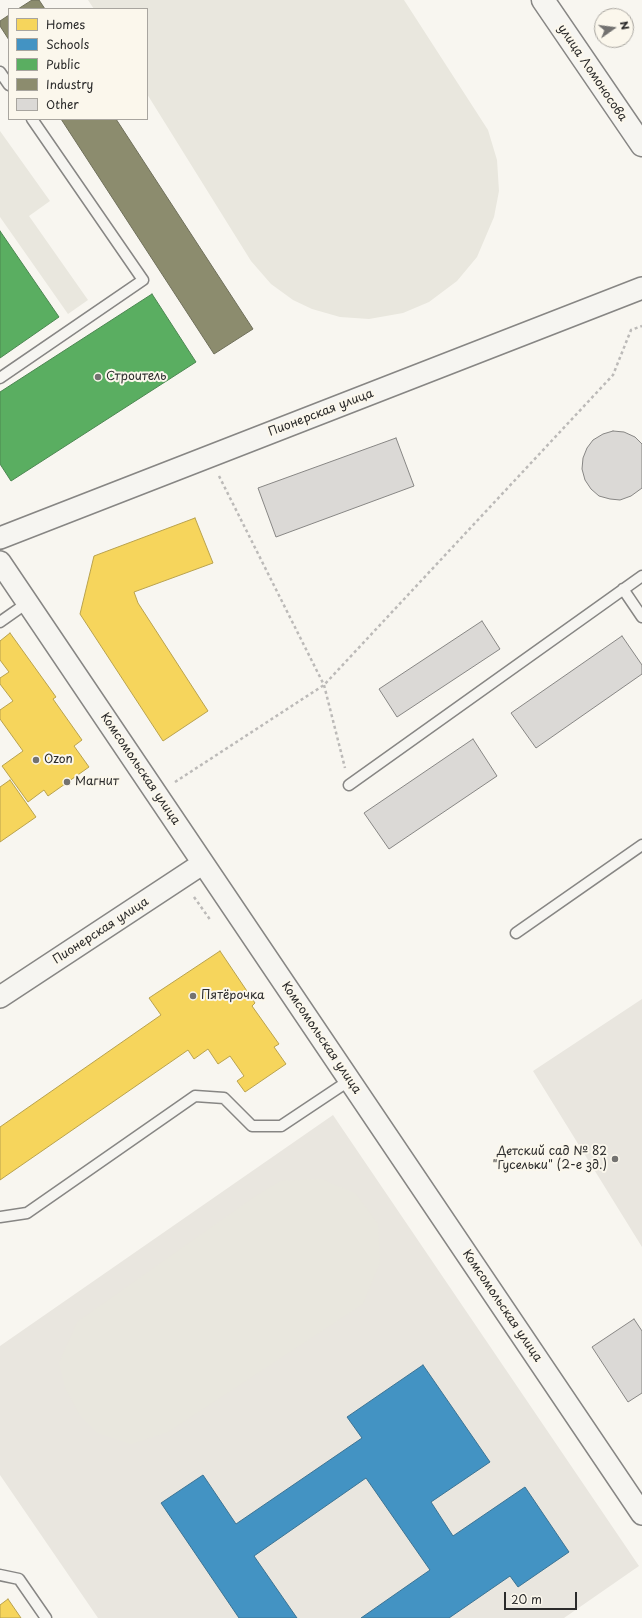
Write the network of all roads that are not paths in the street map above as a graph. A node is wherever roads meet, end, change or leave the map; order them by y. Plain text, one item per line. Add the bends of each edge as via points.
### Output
1 (543, 0) edge
2 (0, 72) edge
3 (8, 84) edge
4 (33, 120) edge
5 (642, 146) edge
6 (642, 288) edge
7 (0, 378) edge
8 (0, 538) edge
9 (0, 562) edge
10 (642, 576) edge
11 (623, 589) junction
12 (27, 603) junction
13 (642, 617) edge
14 (0, 622) edge
15 (349, 786) road end
16 (642, 845) edge
17 (202, 864) junction
18 (516, 933) dead end
19 (0, 997) edge
20 (350, 1080) junction
21 (0, 1217) edge
22 (642, 1514) edge
23 (0, 1575) edge
24 (46, 1618) edge

1 - 5 street, улица Ломоносова
2 - 3 lane
4 - 7 lane via 143,280
6 - 8 street, Пионерская улица
9 - 12 street, Комсомольская улица
10 - 11 lane
11 - 13 lane
11 - 15 lane
12 - 14 lane
12 - 17 street, Комсомольская улица
16 - 18 lane
17 - 19 street, Пионерская улица
17 - 20 street, Комсомольская улица
20 - 21 lane via 280,1126 252,1126 224,1098 195,1096 27,1213
20 - 22 street, Комсомольская улица
23 - 24 lane via 20,1579

